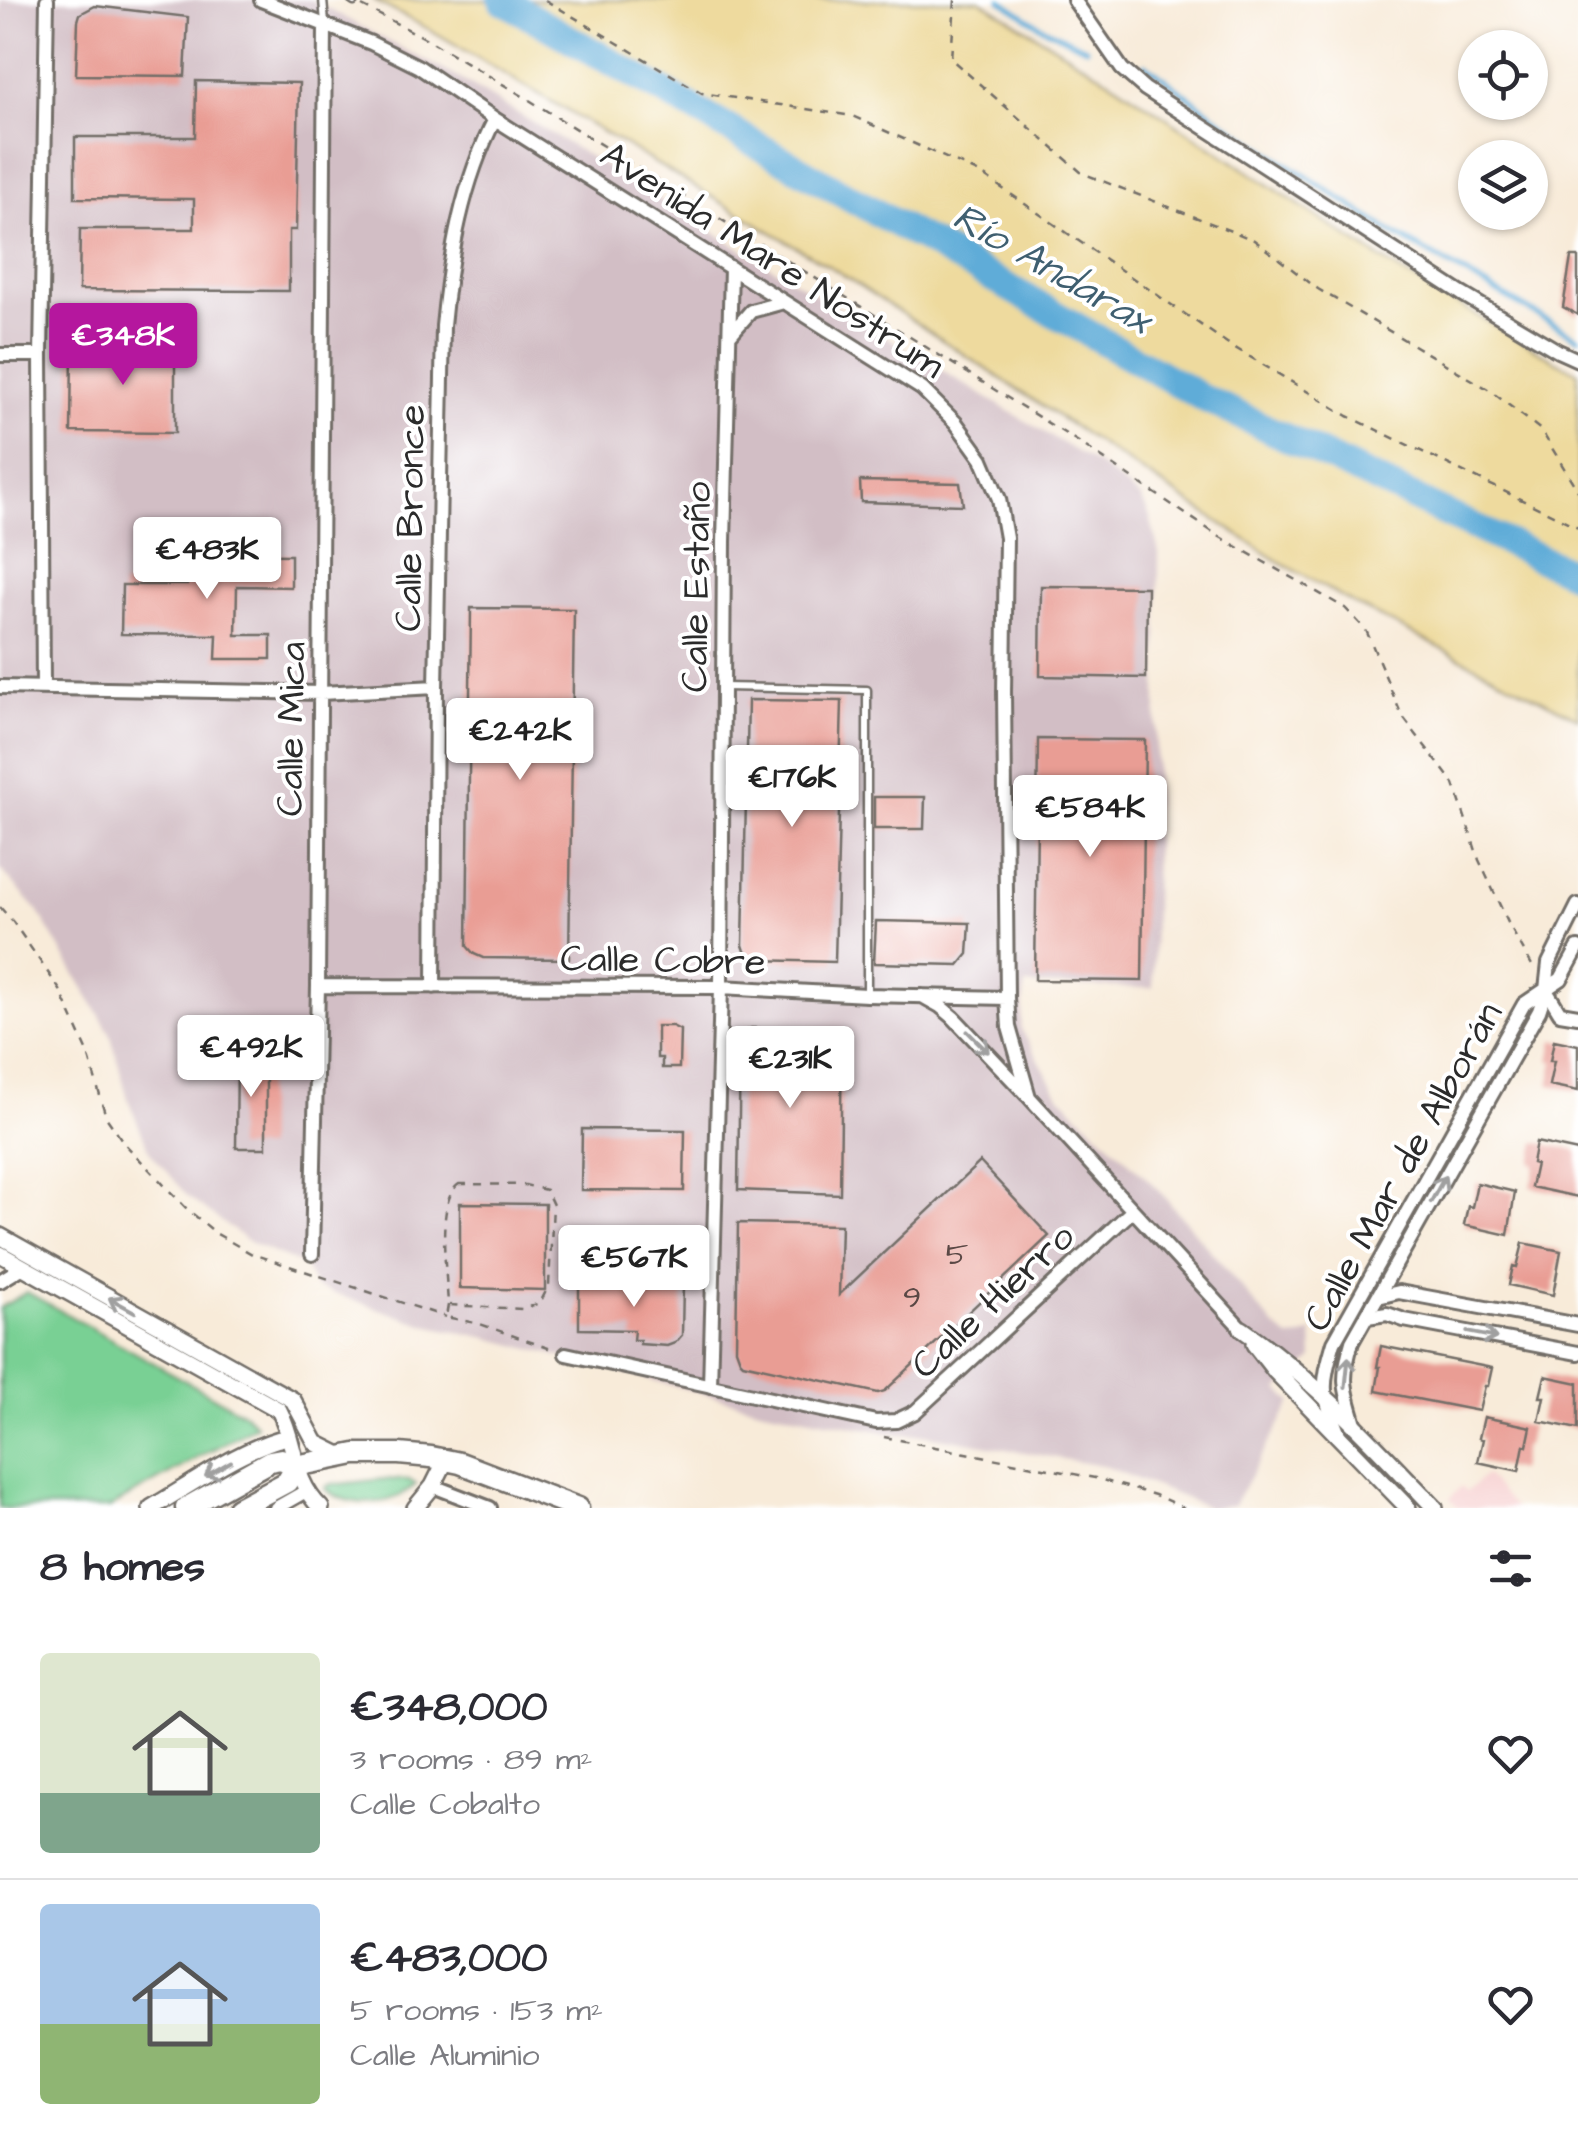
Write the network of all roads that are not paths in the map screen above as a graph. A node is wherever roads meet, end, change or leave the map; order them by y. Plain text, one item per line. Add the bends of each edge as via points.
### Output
1 (47, 0) edge
2 (261, 0) edge
3 (324, 0) edge
4 (1074, 0) edge
5 (325, 24) junction
6 (495, 118) junction
7 (731, 268) junction
8 (784, 302) junction
9 (730, 335) junction
10 (0, 354) edge
11 (41, 355) junction
12 (1578, 360) edge
13 (0, 687) edge
14 (436, 687) junction
15 (724, 687) junction
16 (42, 688) junction
17 (321, 693) junction
18 (1578, 906) edge
19 (1578, 948) edge
20 (1561, 979) junction
21 (1578, 982) edge
22 (318, 986) junction
23 (434, 987) junction
24 (722, 987) junction
25 (1546, 990) junction
26 (920, 994) junction
27 (867, 995) junction
28 (1007, 998) junction
29 (1578, 1016) edge
30 (1029, 1098) junction
31 (1132, 1211) junction
32 (0, 1236) edge
33 (0, 1254) edge
34 (312, 1254) dead end
35 (23, 1268) junction
36 (1390, 1274) junction
37 (0, 1281) edge
38 (1364, 1289) junction
39 (1399, 1292) junction
40 (1378, 1296) junction
41 (1386, 1314) junction
42 (1367, 1316) junction
43 (1578, 1325) edge
44 (1242, 1329) junction
45 (1578, 1353) edge
46 (566, 1354) road end
47 (710, 1386) junction
48 (1323, 1395) junction
49 (1357, 1429) junction
50 (1341, 1437) junction
51 (288, 1438) junction
52 (342, 1456) junction
53 (446, 1460) junction
54 (293, 1475) junction
55 (433, 1486) junction
56 (151, 1508) edge
57 (186, 1508) edge
58 (238, 1508) edge
59 (276, 1508) edge
60 (321, 1508) edge
61 (415, 1508) edge
62 (490, 1508) edge
63 (578, 1508) edge
64 (1408, 1508) edge
65 (1436, 1508) edge

1 - 11 street
2 - 5 street, Avenida Mare Nostrum
3 - 5 lane
4 - 12 street via 1122,69 1145,88 1462,294
5 - 6 street, Avenida Mare Nostrum via 420,67
5 - 17 street, Calle Mica
6 - 7 street, Avenida Mare Nostrum
6 - 14 street, Calle Bronce via 462,207 443,326
7 - 8 street, Avenida Mare Nostrum
7 - 9 street, Calle Estaño
8 - 9 street via 751,310
8 - 28 street, Avenida Mare Nostrum via 922,389 982,459 1000,499 1006,538
9 - 15 street, Calle Estaño
10 - 11 street
11 - 16 street
13 - 16 street
14 - 17 street
14 - 23 street, Calle Bronce
15 - 24 street, Calle Estaño
15 - 27 lane via 868,690
16 - 17 street
17 - 22 street, Calle Mica
18 - 25 street via 1549,963
19 - 20 street, Calle Mar de Alborán
20 - 21 street
20 - 25 street, Calle Mar de Alborán
22 - 23 street, Calle Cobre
22 - 34 street, Calle Mica
23 - 24 street, Calle Cobre
24 - 27 street, Calle Cobre
24 - 47 street, Calle Estaño
25 - 29 street via 1560,1013
36 -> 25 street, Calle Mar de Alborán
25 - 38 street, Calle Mar de Alborán via 1524,1004
26 - 27 street, Calle Cobre
26 - 28 street, Calle Cobre
26 -> 30 street, Avenida Mare Nostrum via 980,1044
28 - 30 street, Avenida Mare Nostrum via 1008,1027
30 - 31 street, Avenida Mare Nostrum
31 - 44 street, Avenida Mare Nostrum
31 - 47 street, Calle Hierro via 914,1412 896,1421
52 -> 32 street via 316,1443 292,1400
33 - 35 street
35 - 37 street
35 - 51 street via 272,1406
36 - 39 street
36 - 40 street, Calle Mar de Alborán
38 - 40 street
38 - 48 street, Calle Mar de Alborán via 1334,1342
39 - 40 street
39 - 43 street
40 - 41 street
40 - 42 street, Calle Mar de Alborán
41 - 42 street
41 -> 45 street
49 -> 42 street, Calle Mar de Alborán via 1344,1368
44 - 48 street, Avenida Mare Nostrum
44 - 50 street, Avenida Mare Nostrum
46 - 47 street
48 - 49 street, Avenida Mare Nostrum
48 - 50 street
49 - 65 street, Avenida Mare Nostrum
50 - 64 street, Avenida Mare Nostrum
51 - 54 street
51 -> 56 street via 252,1449
52 - 53 main road
52 - 54 main road
53 - 55 street
53 - 63 main road
54 - 57 main road via 266,1462
54 - 58 main road
54 - 59 street
54 - 60 street
55 - 61 street
55 - 62 street

